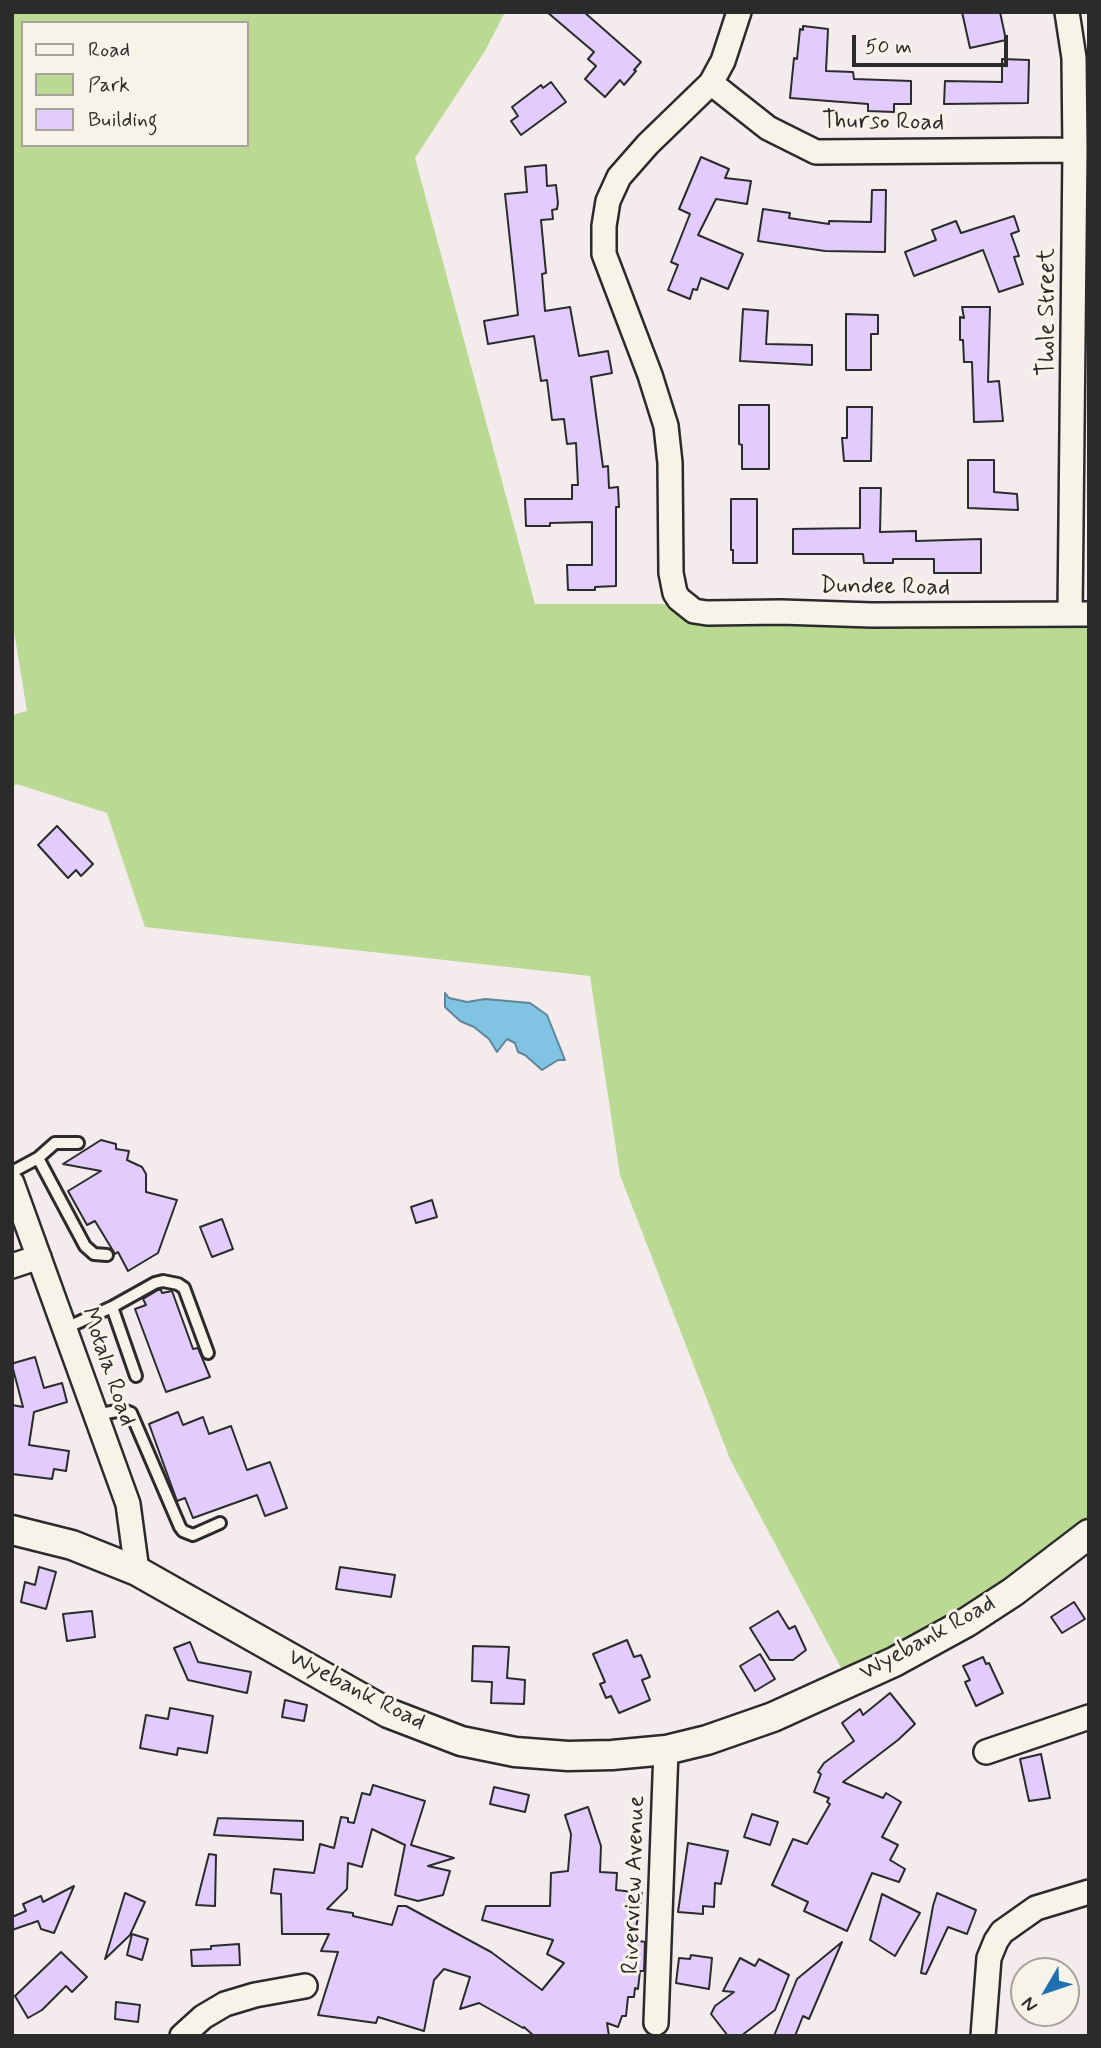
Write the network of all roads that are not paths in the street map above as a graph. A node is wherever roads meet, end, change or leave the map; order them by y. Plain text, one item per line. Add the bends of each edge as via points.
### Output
1 (739, 12) edge
2 (1067, 12) edge
3 (711, 83) junction
4 (1075, 149) junction
5 (1081, 387) edge
6 (1079, 613) edge
7 (78, 1143) dead end
8 (38, 1158) junction
9 (12, 1172) edge
10 (12, 1183) edge
11 (107, 1255) dead end
12 (40, 1257) junction
13 (12, 1266) edge
14 (112, 1307) junction
15 (66, 1328) junction
16 (208, 1353) dead end
17 (136, 1376) dead end
18 (94, 1415) junction
19 (220, 1523) dead end
20 (12, 1530) edge
21 (1089, 1534) edge
22 (136, 1571) junction
23 (1089, 1717) edge
24 (666, 1750) junction
25 (986, 1752) dead end
26 (1088, 1894) edge
27 (305, 1986) dead end
28 (656, 2023) dead end
29 (182, 2036) edge
30 (983, 2036) edge

1 - 3 street
2 - 4 street, Thole Street via 1074,58
3 - 4 street, Thurso Road via 768,128 816,152
3 - 6 street, Dundee Road via 619,177 604,226 604,254 666,426 675,593 694,611 707,613
4 - 5 street, Thole Street
5 - 6 street, Thole Street
7 - 8 lane via 55,1143
8 - 9 lane
8 - 11 lane via 85,1246 94,1254
10 - 12 street, Motala Road
12 - 13 street
12 - 15 street, Motala Road
14 - 15 lane
14 - 16 lane via 155,1283 178,1284 184,1288
14 - 17 lane
15 - 18 street, Motala Road
18 - 19 lane via 131,1413 183,1531 192,1535
18 - 22 street, Motala Road via 128,1504
20 - 22 street, Wyebank Road via 72,1545
21 - 24 street, Wyebank Road via 990,1607 894,1662 773,1717
22 - 24 street, Wyebank Road via 388,1713 461,1741 568,1756
23 - 25 street
24 - 28 street, Riverview Avenue
26 - 30 street via 1036,1908 1002,1932 989,1958
27 - 29 street via 225,2004

